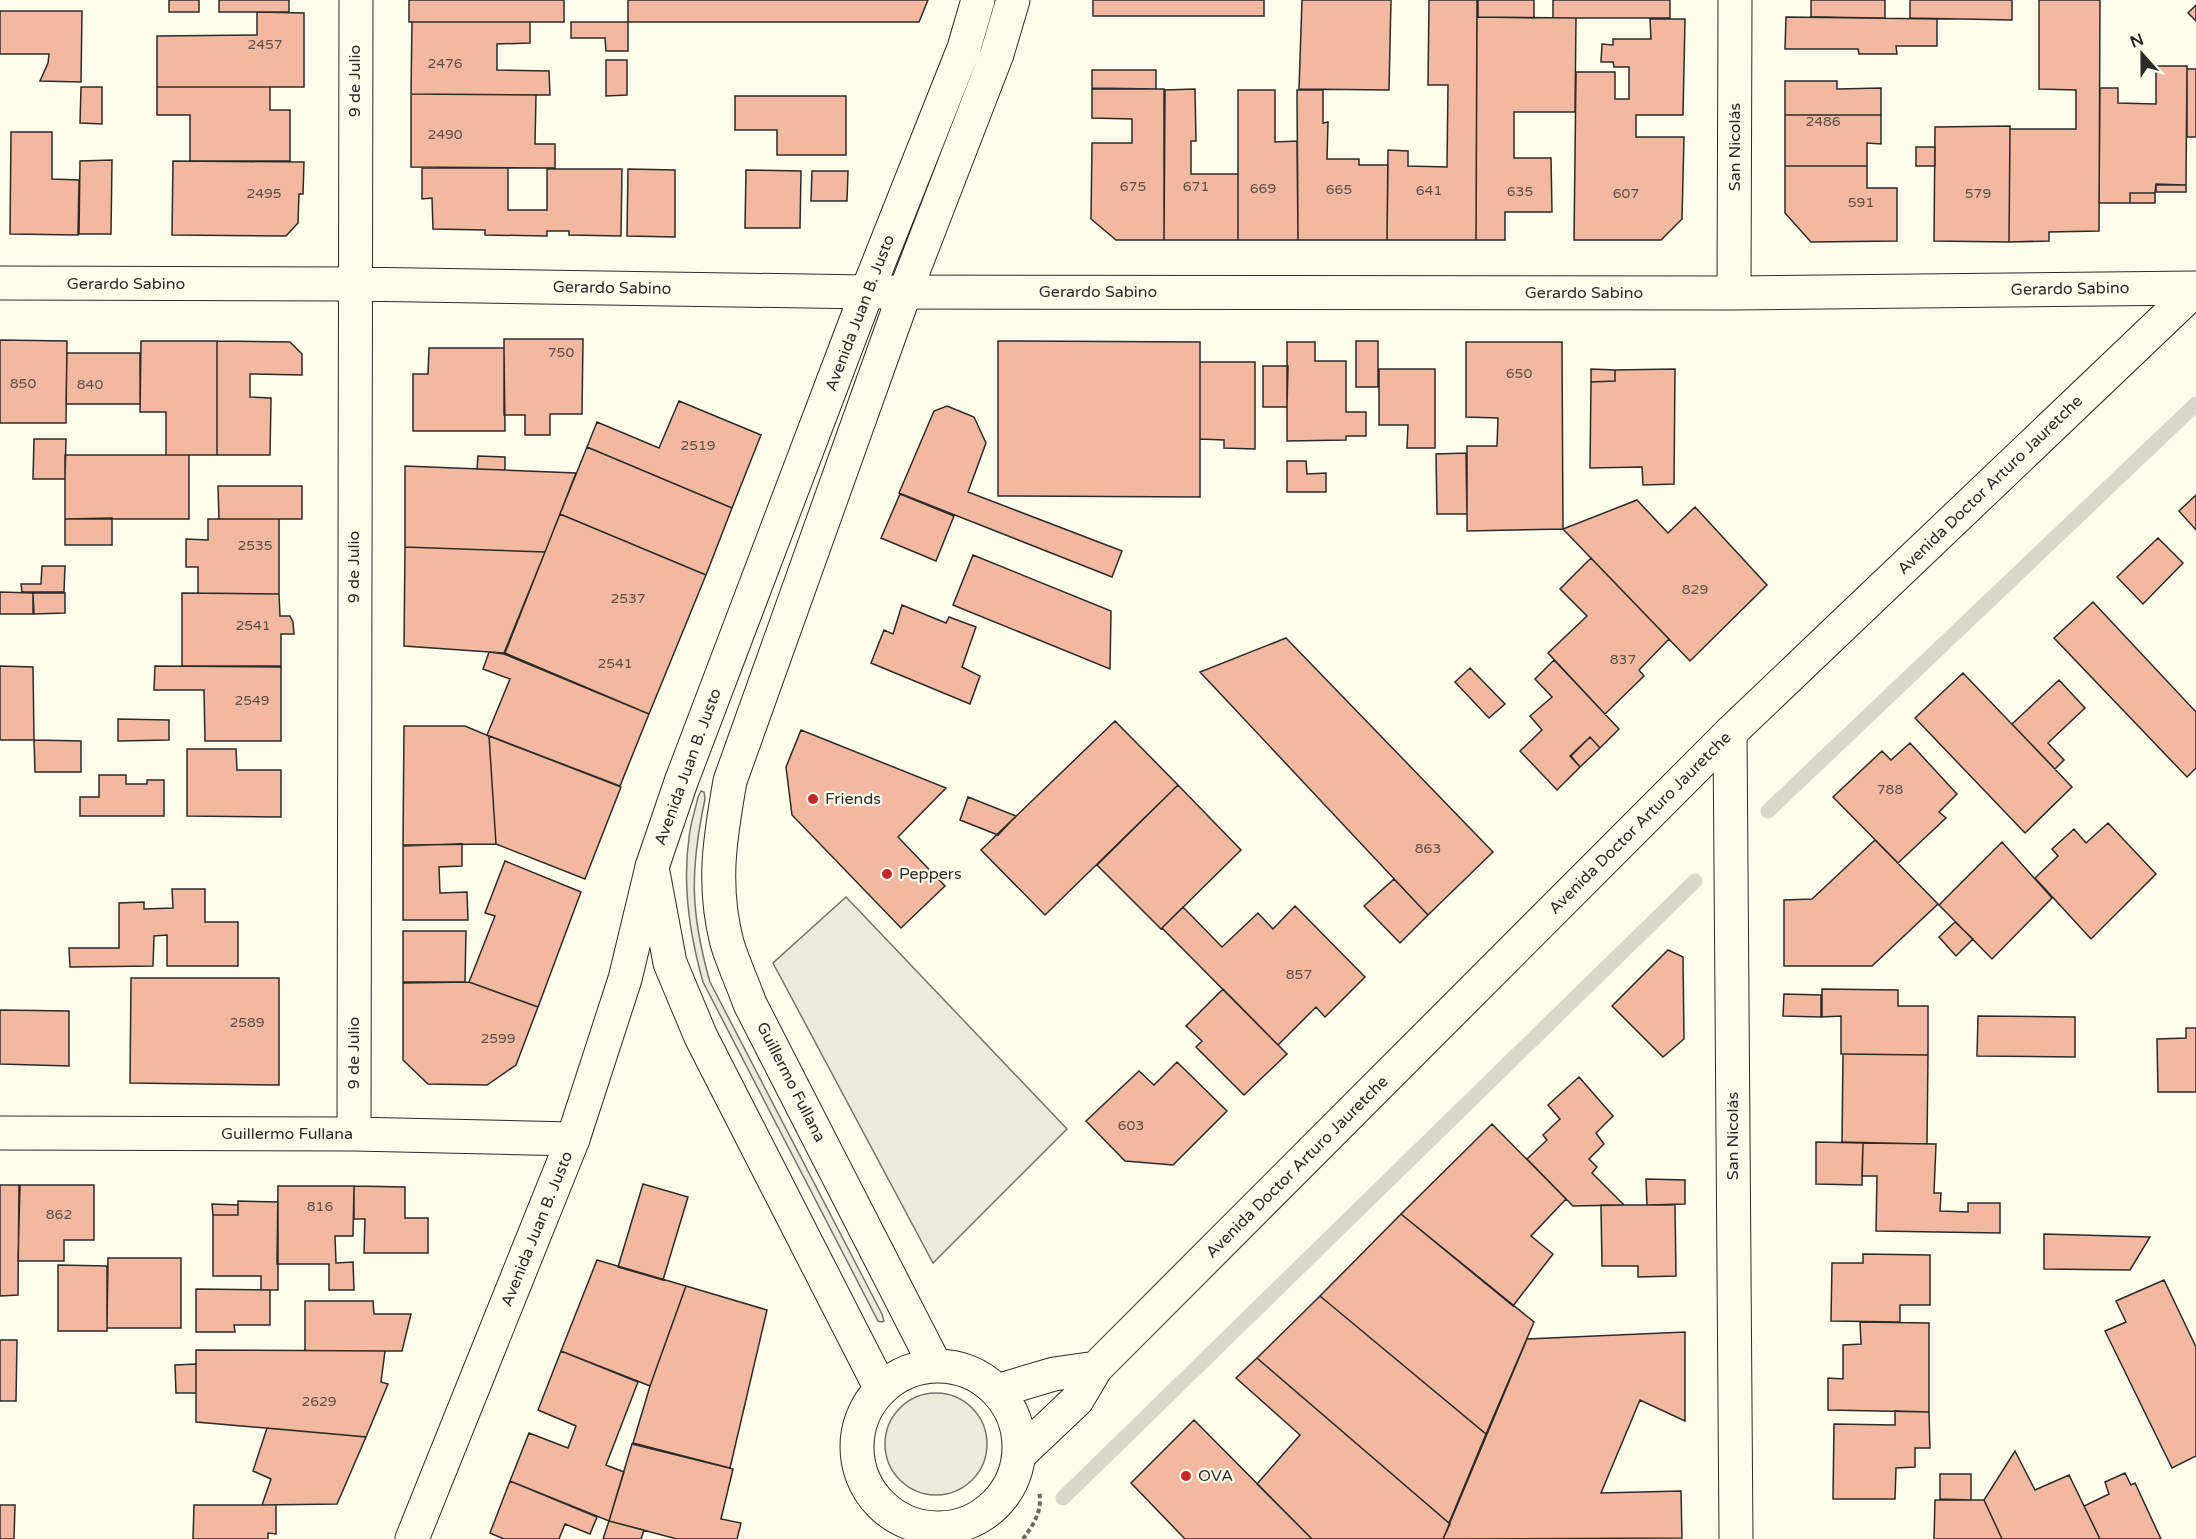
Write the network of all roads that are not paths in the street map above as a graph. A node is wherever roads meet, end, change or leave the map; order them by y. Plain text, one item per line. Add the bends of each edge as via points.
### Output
1 (356, 0) edge
2 (978, 0) edge
3 (1013, 0) edge
4 (1735, 0) edge
5 (0, 283) edge
6 (354, 284) junction
7 (2196, 288) edge
8 (867, 292) junction
9 (905, 292) junction
10 (1734, 293) junction
11 (1730, 733) junction
12 (730, 781) joint
13 (652, 867) junction
14 (0, 1133) edge
15 (354, 1134) junction
16 (573, 1139) junction
17 (935, 1365) junction
18 (1096, 1368) junction
19 (881, 1389) junction
20 (997, 1391) junction
21 (1020, 1454) junction
22 (891, 1527) edge
23 (953, 1533) edge
24 (412, 1539) edge
25 (1736, 1539) edge

1 - 6 street, 9 de Julio
2 - 8 street, Avenida Juan B. Justo via 964,48
3 - 9 street, Avenida Juan B. Justo via 997,54
4 - 10 street, San Nicolás
5 - 6 street, Gerardo Sabino
6 - 8 street, Gerardo Sabino
6 - 15 street, 9 de Julio
7 - 10 street, Gerardo Sabino
7 - 11 street, Avenida Doctor Arturo Jauretche
8 - 9 street, Gerardo Sabino
8 - 13 street, Avenida Juan B. Justo
9 - 10 street, Gerardo Sabino
9 - 12 street, Avenida Juan B. Justo
11 - 18 street, Avenida Doctor Arturo Jauretche
11 - 25 street, San Nicolás
12 - 17 street, Guillermo Fullana via 719,844 718,883 727,944 750,1004
13 - 16 street, Avenida Juan B. Justo via 626,979
13 - 19 street via 670,963 701,1037
14 - 15 street, Guillermo Fullana
15 - 16 street, Guillermo Fullana
16 - 24 street, Avenida Juan B. Justo
17 - 19 street, Avenida Doctor Arturo Jauretche via 906,1372
17 - 20 street, Avenida Doctor Arturo Jauretche via 962,1369 987,1381
18 - 20 street via 1054,1374
18 - 21 street, Avenida Doctor Arturo Jauretche via 1077,1400
19 - 22 street, Avenida Doctor Arturo Jauretche via 864,1413 856,1441 860,1470
20 - 21 street, Avenida Doctor Arturo Jauretche via 1018,1426
21 - 23 street, Avenida Doctor Arturo Jauretche via 1013,1480 999,1501
22 - 23 street, Avenida Doctor Arturo Jauretche

